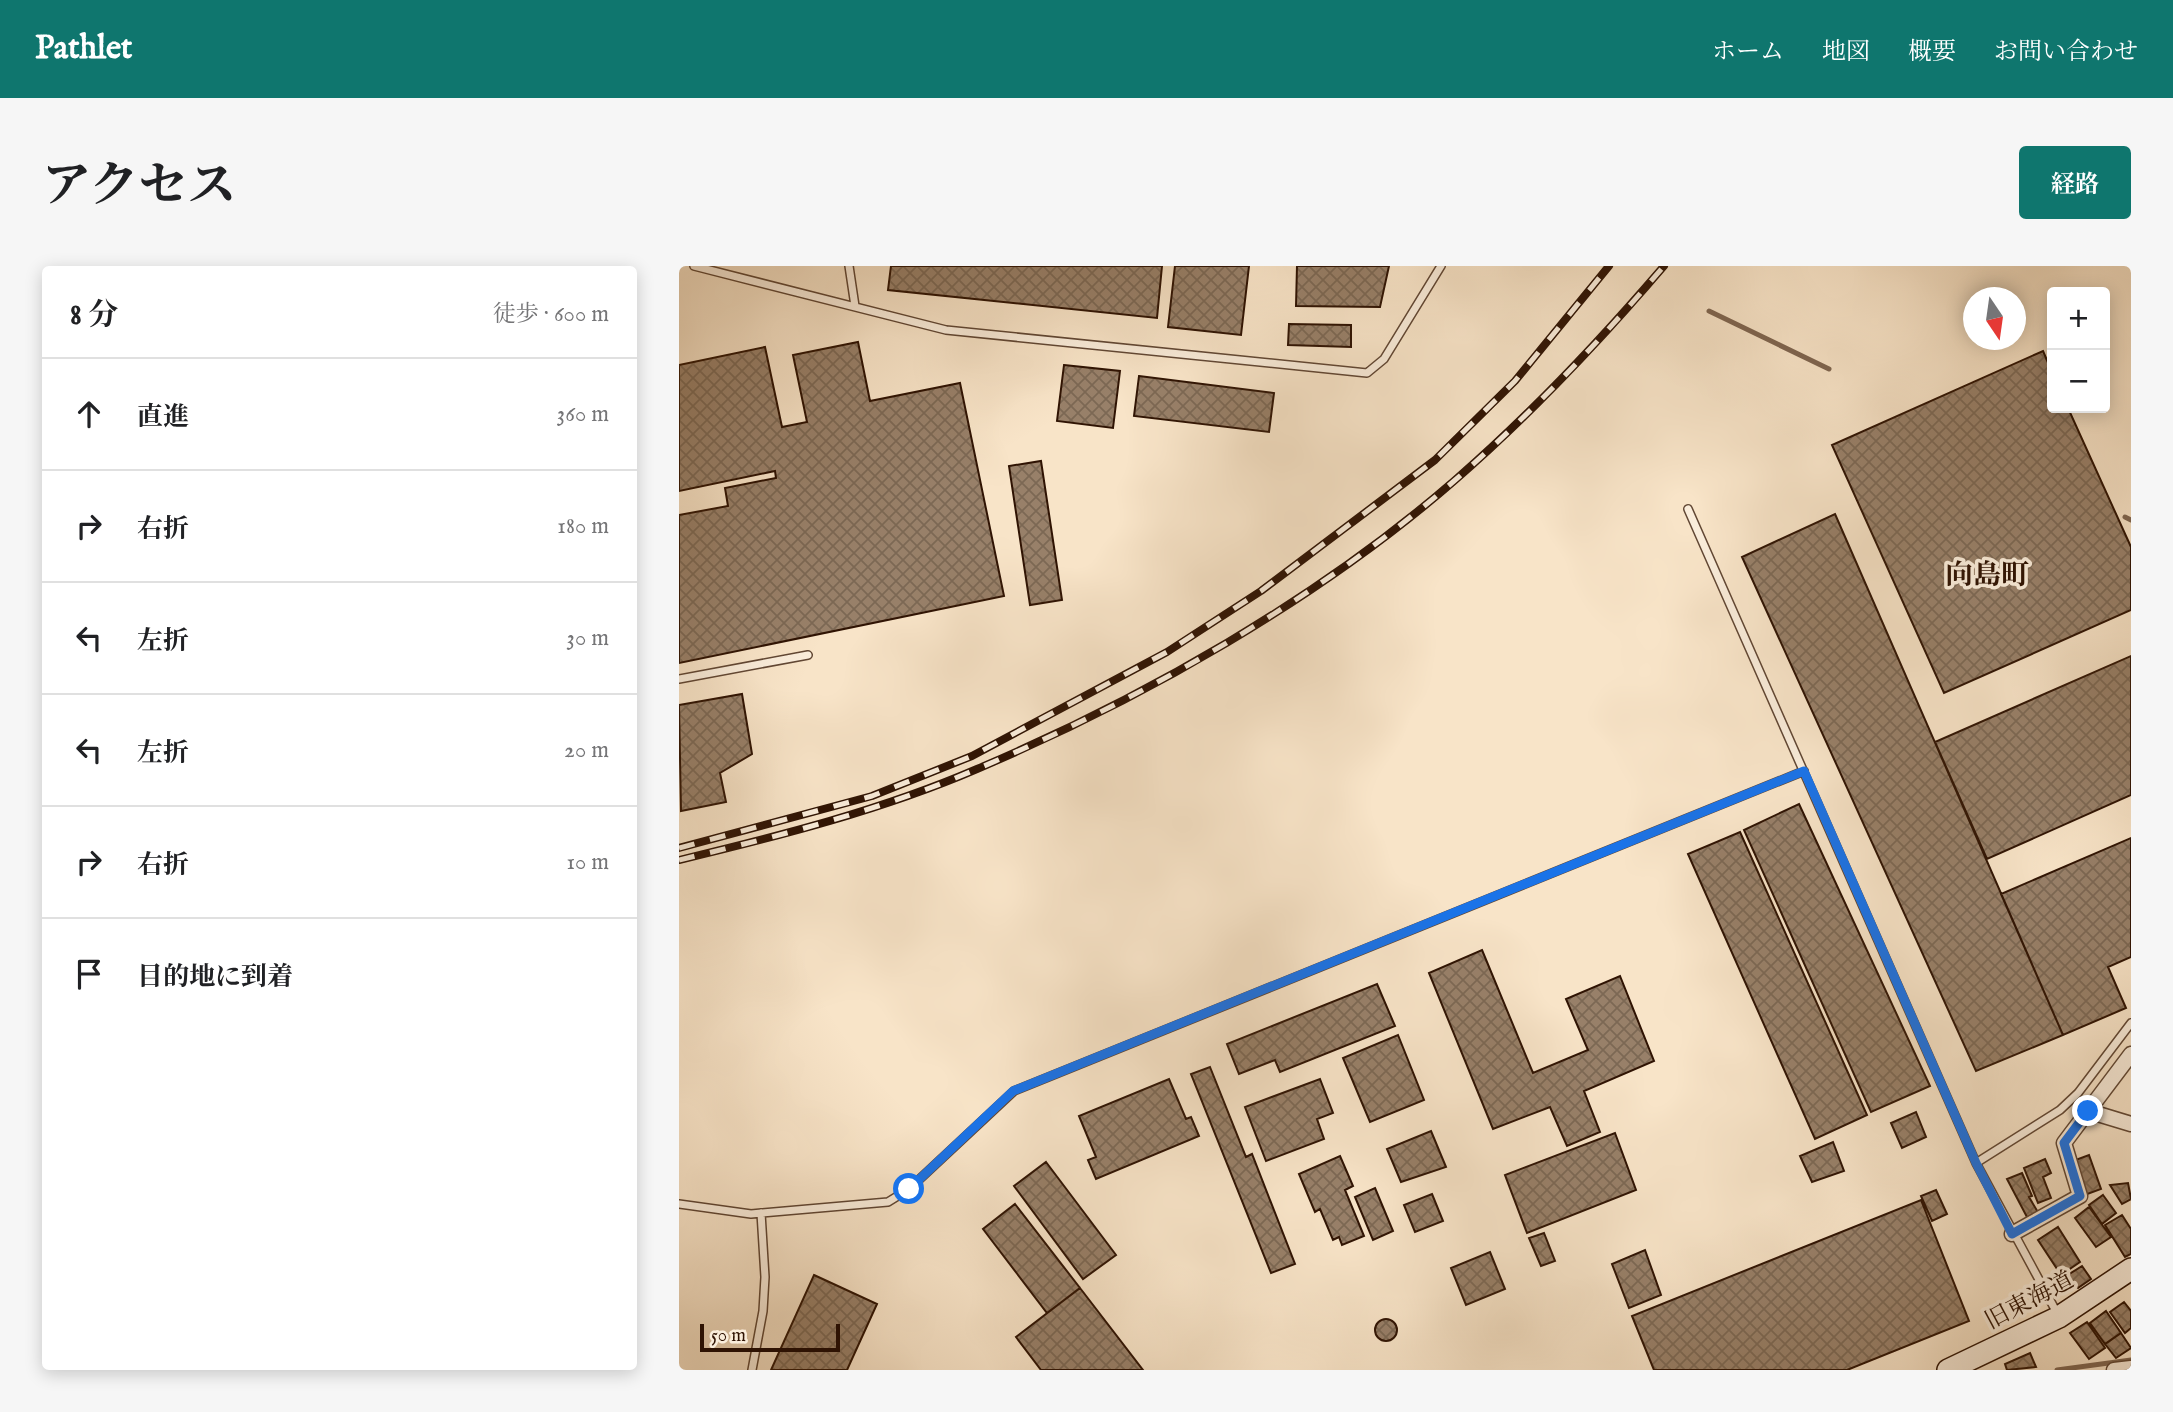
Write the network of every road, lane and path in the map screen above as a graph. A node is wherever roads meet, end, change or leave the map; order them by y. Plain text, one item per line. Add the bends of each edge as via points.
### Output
1 (694, 266) edge
2 (849, 266) edge
3 (1441, 266) edge
4 (855, 306) junction
5 (1688, 509) dead end
6 (808, 655) dead end
7 (679, 679) edge
8 (1804, 771) junction
9 (2131, 1023) edge
10 (2131, 1054) edge
11 (2088, 1111) junction
12 (2131, 1124) edge
13 (1976, 1163) junction
14 (679, 1204) edge
15 (761, 1213) junction
16 (2012, 1234) junction
17 (2131, 1269) edge
18 (2059, 1317) junction
19 (2131, 1368) edge
20 (752, 1370) edge
21 (1948, 1370) edge
22 (2114, 1370) edge

1 - 4 lane
2 - 4 lane
3 - 4 lane via 1384,359 1367,373 946,330
5 - 8 lane
6 - 7 lane
8 - 13 lane
8 - 15 lane via 1013,1091 909,1189 887,1202
9 - 13 lane via 2060,1110
10 - 11 street
11 - 12 street
11 - 16 street via 2064,1143 2080,1196
13 - 16 lane
14 - 15 lane
15 - 20 lane via 763,1311
16 - 18 lane
17 - 18 street, 旧東海道
18 - 21 street, 旧東海道
19 - 22 street

